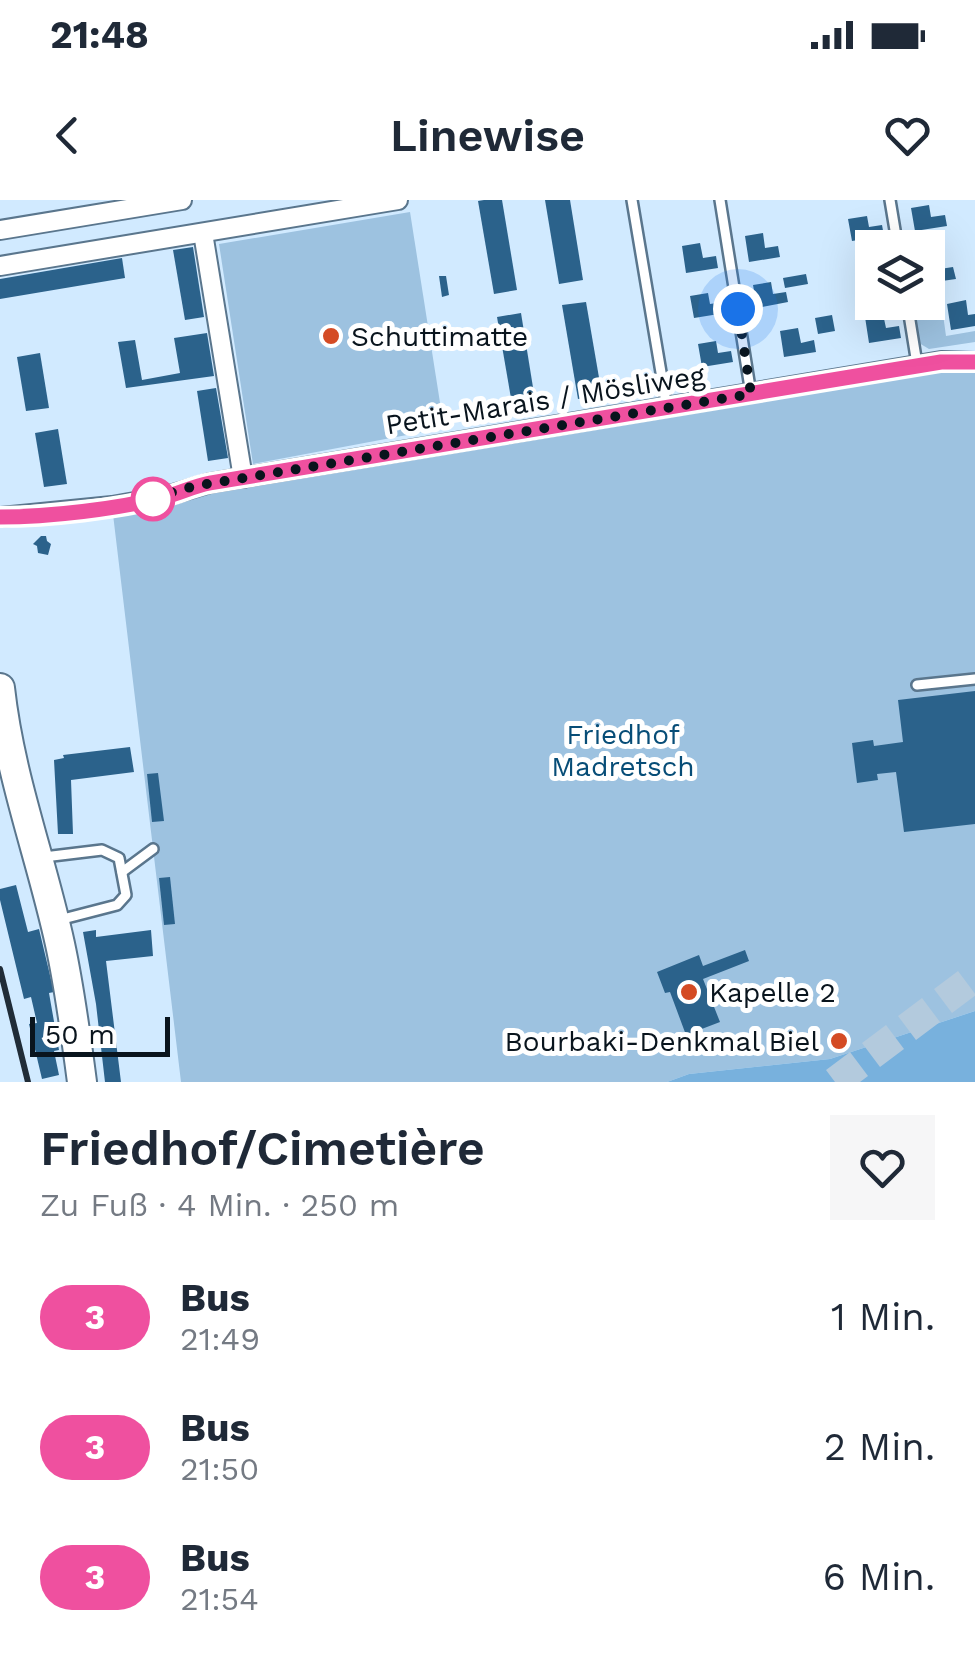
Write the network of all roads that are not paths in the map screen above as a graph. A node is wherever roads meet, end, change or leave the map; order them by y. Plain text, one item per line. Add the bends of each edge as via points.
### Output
1 (182, 200) edge
2 (398, 200) edge
3 (632, 200) edge
4 (720, 200) edge
5 (890, 200) edge
6 (0, 230) edge
7 (895, 230) edge
8 (204, 232) junction
9 (0, 266) edge
10 (910, 320) edge
11 (975, 362) edge
12 (917, 366) junction
13 (751, 394) junction
14 (666, 408) junction
15 (243, 478) junction
16 (0, 517) edge
17 (975, 679) edge
18 (917, 685) dead end
19 (0, 688) edge
20 (153, 849) dead end
21 (36, 858) junction
22 (122, 872) junction
23 (54, 921) junction
24 (82, 1082) edge

1 - 6 street
2 - 8 street
3 - 14 lane
4 - 13 lane
5 - 7 lane
8 - 9 street
8 - 15 street
10 - 12 lane
11 - 12 street, Petit-Marais / Mösliweg
12 - 13 street, Petit-Marais / Mösliweg
13 - 14 street, Petit-Marais / Mösliweg
14 - 15 street, Petit-Marais / Mösliweg
15 - 16 street, Petit-Marais / Mösliweg via 112,506
17 - 18 lane
19 - 21 main road via 6,742
20 - 22 lane
21 - 22 lane via 102,850 118,858
21 - 23 main road
22 - 23 lane via 126,895 117,905
23 - 24 main road

